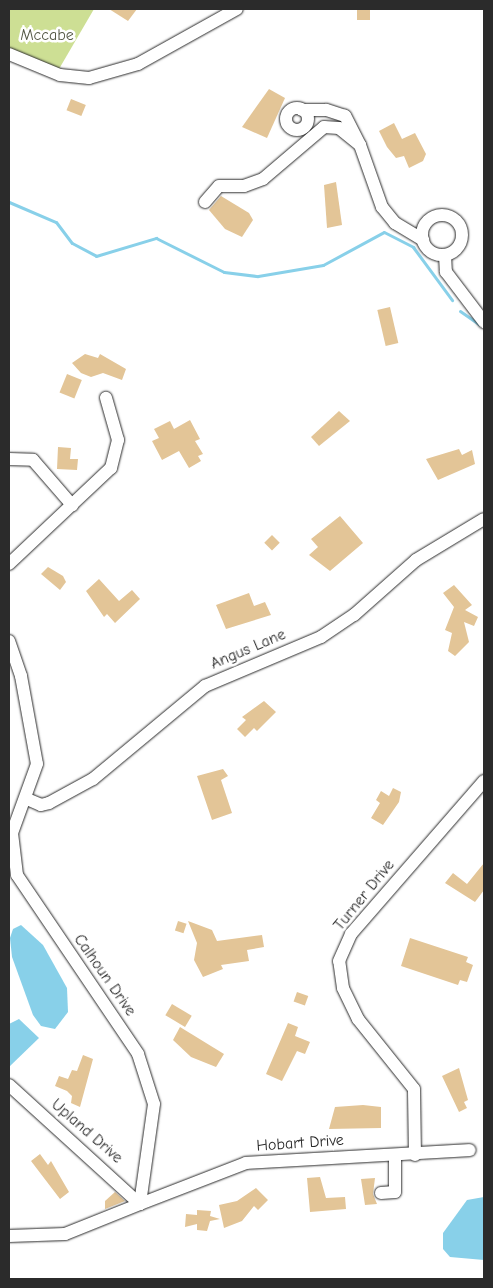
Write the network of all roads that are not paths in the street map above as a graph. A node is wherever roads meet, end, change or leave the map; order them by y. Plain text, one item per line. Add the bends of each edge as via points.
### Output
1 (237, 9) edge
2 (9, 54) edge
3 (302, 110) dead end
4 (360, 145) junction
5 (205, 202) dead end
6 (423, 240) junction
7 (445, 255) junction
8 (484, 322) edge
9 (106, 398) dead end
10 (9, 458) edge
11 (72, 505) junction
12 (484, 519) edge
13 (9, 564) edge
14 (9, 641) edge
15 (484, 781) edge
16 (27, 798) junction
17 (9, 1085) edge
18 (470, 1150) dead end
19 (395, 1155) junction
20 (416, 1155) junction
21 (381, 1193) dead end
22 (140, 1204) junction
23 (9, 1236) edge

1 - 2 street via 138,64 89,78 60,74
3 - 4 street via 326,110 345,116
4 - 5 street via 339,128 324,126 263,179 244,186 219,186
4 - 6 street via 382,207 395,223
6 - 7 street via 431,252
6 - 7 street via 430,219 444,215 453,218 462,231 461,240
7 - 8 street via 446,272
9 - 11 street via 118,440 115,460
10 - 11 street via 33,460
11 - 13 street
12 - 16 street, Angus Lane via 416,560 354,615 321,637 205,686 94,779 49,803
14 - 16 street, Calhoun Drive via 21,676 37,764
15 - 20 street, Turner Drive via 350,934 339,961 343,988 358,1019 414,1089 419,1142
16 - 22 street, Calhoun Drive via 12,833 17,874 138,1054 152,1088 149,1154
17 - 22 street, Upland Drive
18 - 20 street, Hobart Drive
19 - 20 street, Hobart Drive
19 - 21 street via 395,1192
19 - 22 street, Hobart Drive via 246,1163
22 - 23 street via 65,1234

